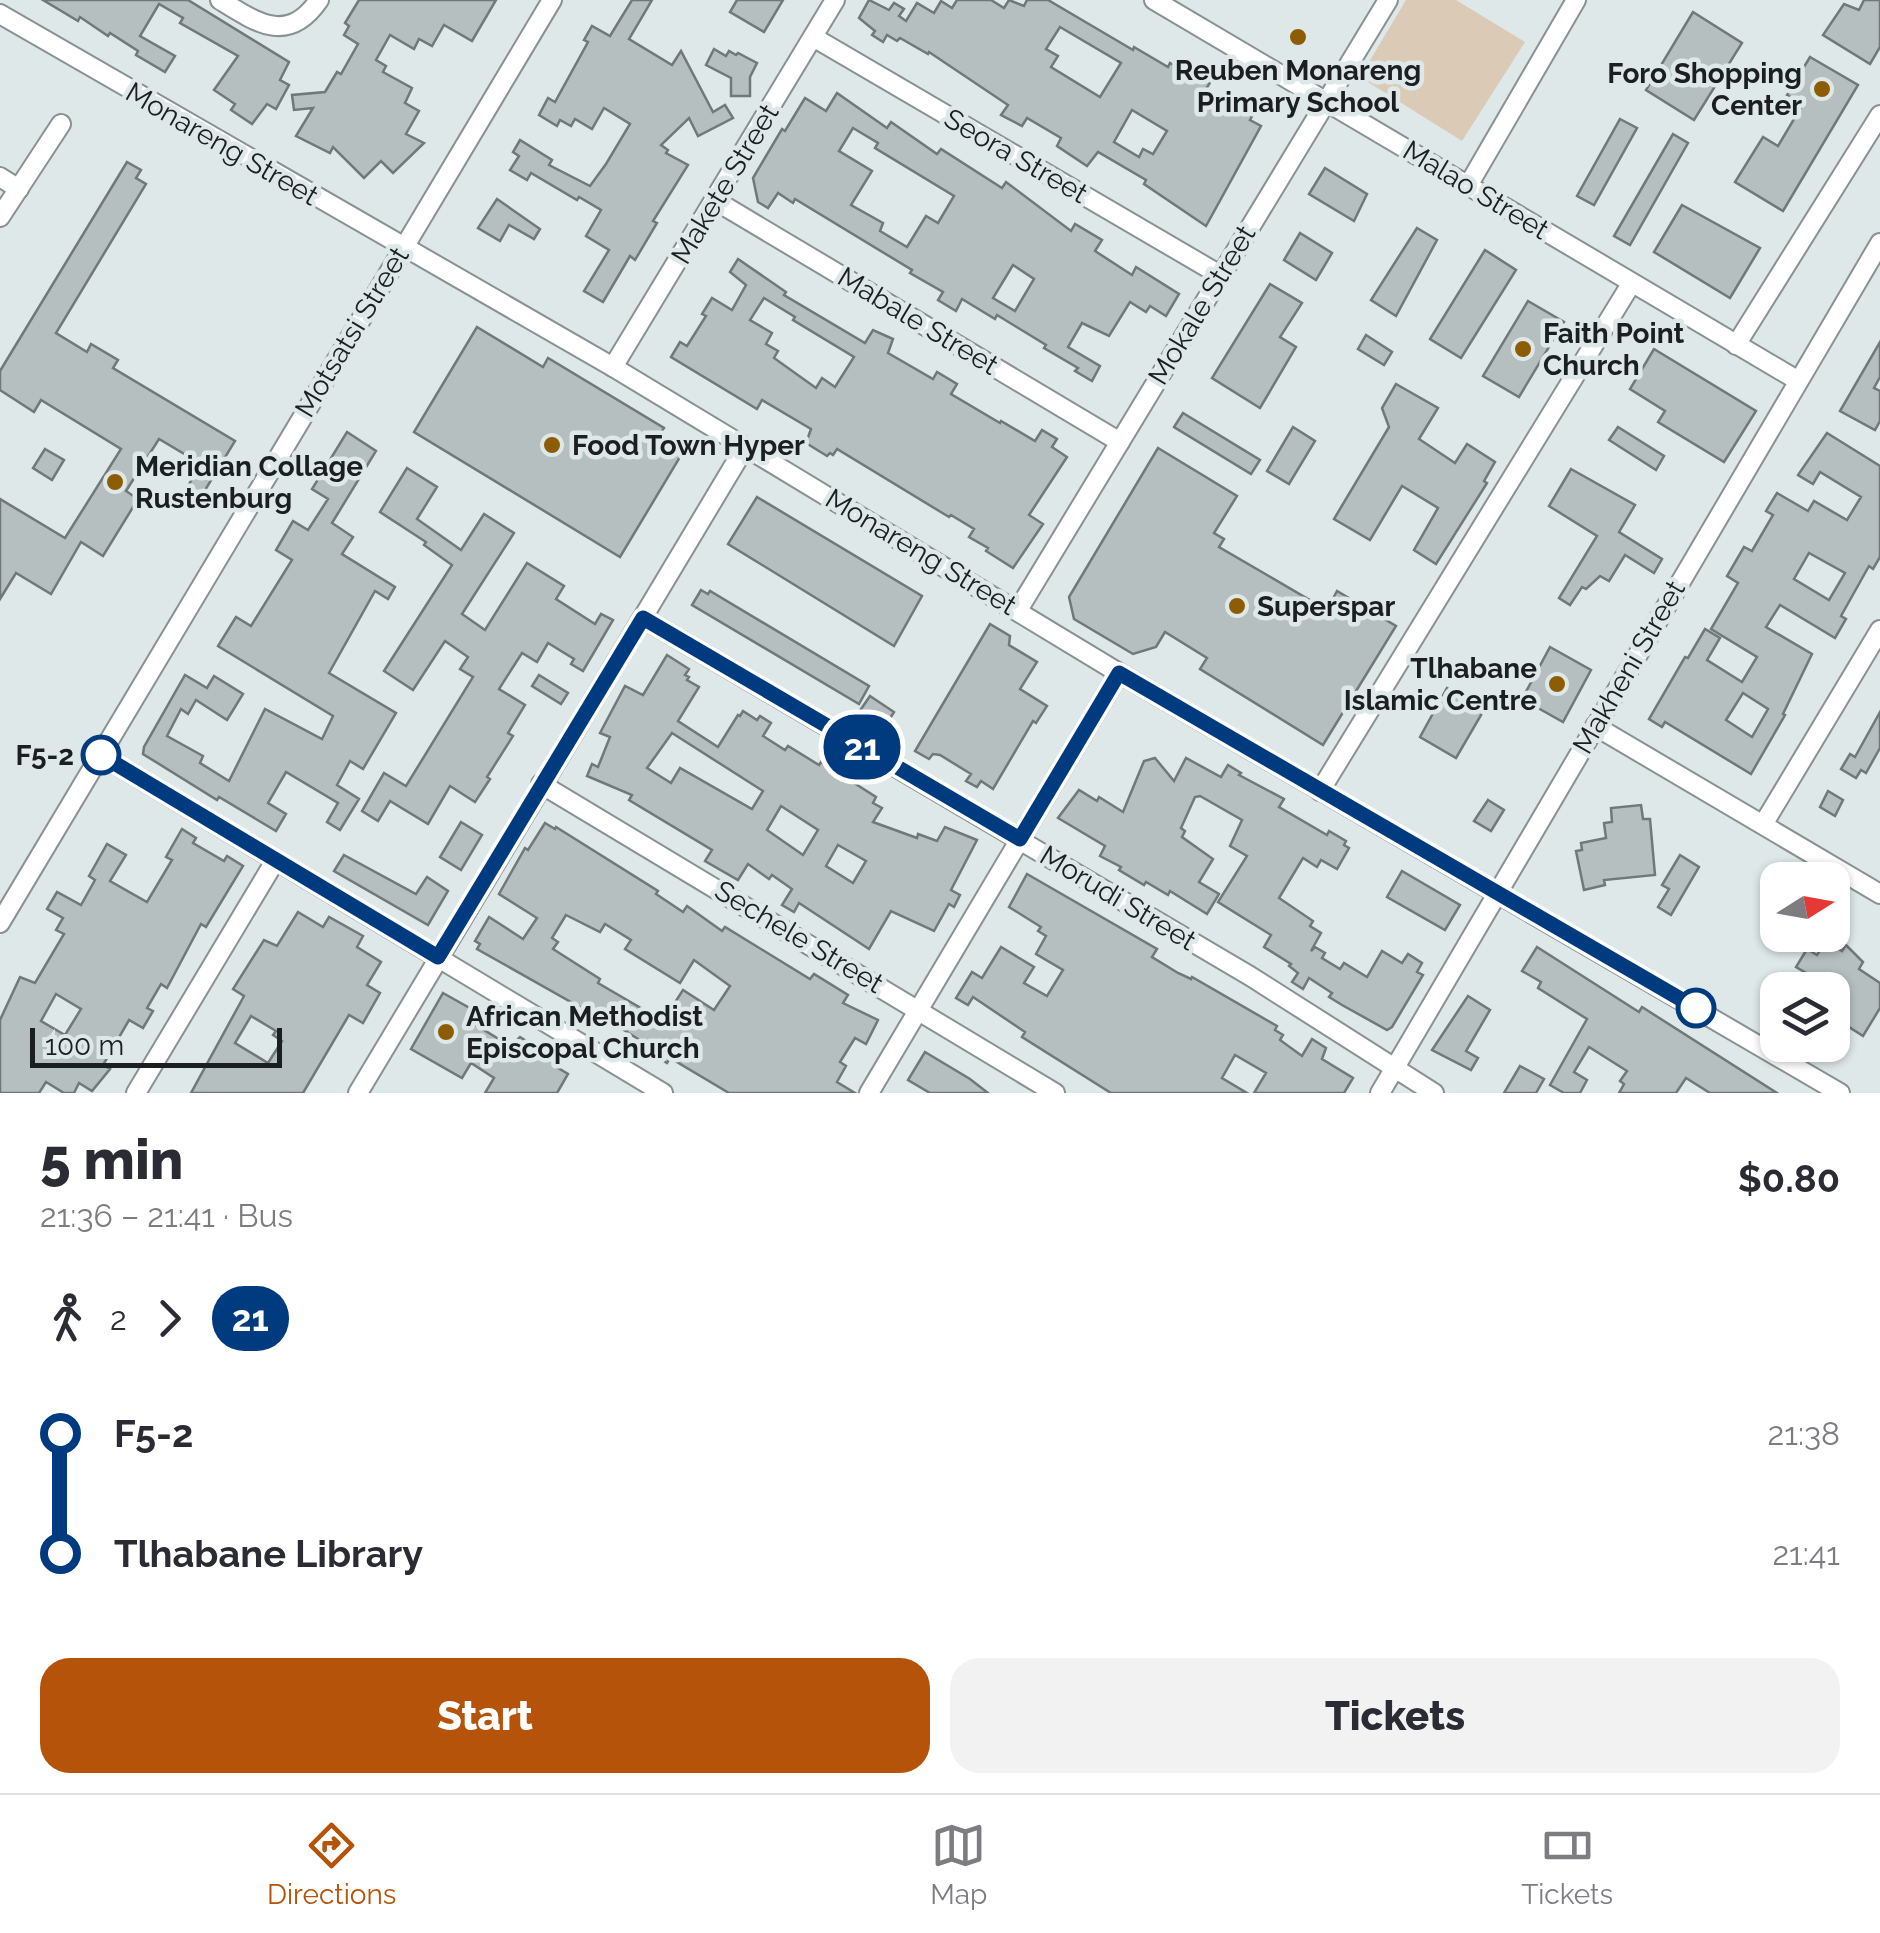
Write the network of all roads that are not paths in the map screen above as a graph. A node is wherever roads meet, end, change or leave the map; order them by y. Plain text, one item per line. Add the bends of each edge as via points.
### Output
1 (220, 0) edge
2 (320, 0) edge
3 (552, 0) edge
4 (835, 0) edge
5 (1154, 0) edge
6 (1388, 0) edge
7 (1576, 0) edge
8 (0, 14) edge
9 (813, 37) junction
10 (1326, 102) junction
11 (1880, 115) edge
12 (60, 124) dead end
13 (0, 177) edge
14 (1468, 184) junction
15 (19, 188) junction
16 (716, 201) junction
17 (0, 217) edge
18 (1880, 242) edge
19 (402, 248) junction
20 (1220, 274) junction
21 (1631, 284) junction
22 (1736, 345) junction
23 (613, 368) junction
24 (1797, 380) junction
25 (1120, 442) junction
26 (745, 447) junction
27 (1018, 610) junction
28 (643, 618) junction
29 (1880, 630) edge
30 (1119, 673) junction
31 (1595, 726) junction
32 (101, 755) junction
33 (541, 784) junction
34 (1320, 791) junction
35 (1764, 824) junction
36 (1020, 839) junction
37 (275, 861) junction
38 (1498, 892) junction
39 (1880, 894) edge
40 (0, 923) edge
41 (438, 957) junction
42 (918, 1008) junction
43 (1394, 1070) junction
44 (136, 1093) edge
45 (358, 1093) edge
46 (663, 1093) edge
47 (869, 1093) edge
48 (1055, 1093) edge
49 (1380, 1093) edge
50 (1434, 1093) edge
51 (1840, 1093) edge

1 - 2 street via 268,27 297,22
3 - 19 street, Motsatsi Street
4 - 9 street, Makete Street
5 - 10 street, Malao Street
6 - 10 street, Mokale Street
7 - 14 street
8 - 19 street, Monareng Street
9 - 16 street, Makete Street
9 - 20 street, Seora Street
10 - 14 street, Malao Street
10 - 20 street, Mokale Street
11 - 22 street
12 - 15 street
13 - 15 street
14 - 21 street, Malao Street
15 - 17 street
16 - 23 street, Makete Street
16 - 25 street, Mabale Street
18 - 24 street, Makheni Street
19 - 23 street, Monareng Street
19 - 32 street, Motsatsi Street
20 - 25 street, Mokale Street
21 - 22 street, Malao Street
21 - 34 street
22 - 24 street, Malao Street
23 - 26 street, Monareng Street
24 - 31 street, Makheni Street
25 - 27 street, Mokale Street
26 - 27 street, Monareng Street
26 - 28 street
27 - 30 street, Monareng Street
28 - 33 street
28 - 36 street, Morudi Street
29 - 35 street
30 - 34 street, Monareng Street
30 - 36 street
31 - 35 street
31 - 38 street, Makheni Street
32 - 37 street
32 - 40 street, Motsatsi Street
33 - 41 street
33 - 42 street, Sechele Street
34 - 38 street, Monareng Street
35 - 39 street
36 - 42 street
36 - 43 street, Morudi Street
37 - 41 street
37 - 44 street
38 - 43 street, Makheni Street
38 - 51 street, Monareng Street
41 - 45 street
41 - 46 street
42 - 47 street
42 - 48 street, Sechele Street
43 - 49 street, Makheni Street
43 - 50 street, Morudi Street

